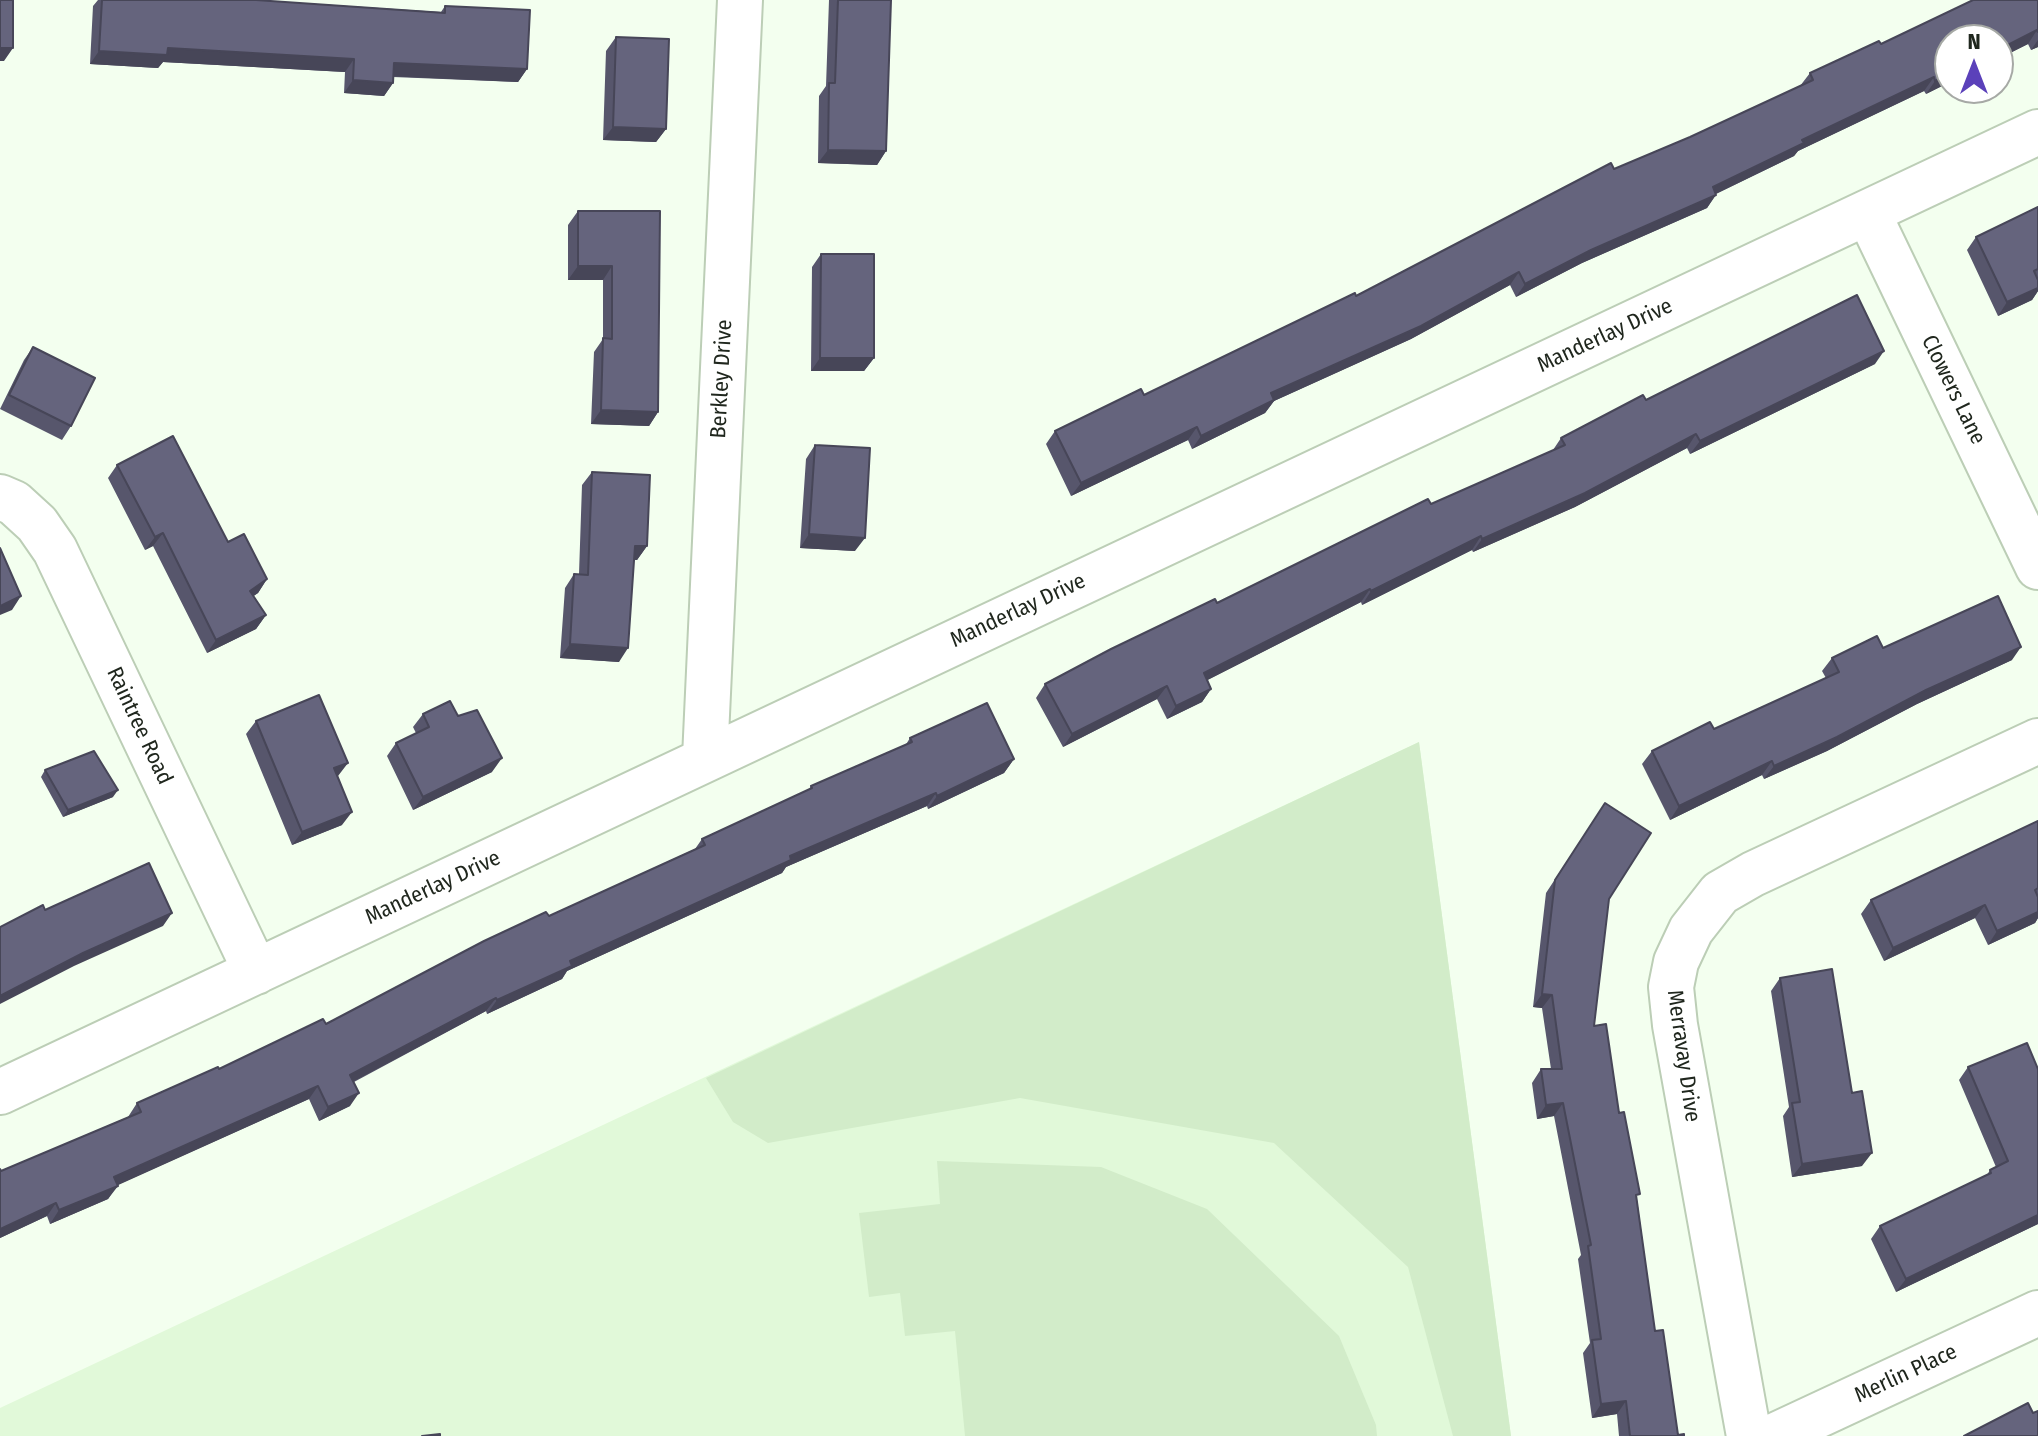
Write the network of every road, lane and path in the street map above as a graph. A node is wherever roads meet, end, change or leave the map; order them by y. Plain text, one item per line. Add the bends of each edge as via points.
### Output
1 (740, 0) edge
2 (2038, 132) edge
3 (1868, 213) junction
4 (0, 497) edge
5 (2038, 567) edge
6 (2038, 741) edge
7 (705, 758) junction
8 (256, 972) junction
9 (0, 1092) edge
10 (2038, 1313) edge
11 (1749, 1436) edge
12 (1774, 1436) edge

1 - 7 street, Berkley Drive
2 - 3 street, Manderlay Drive
3 - 5 street, Clowers Lane
3 - 7 street, Manderlay Drive
4 - 8 street, Raintree Road via 37,524 55,550
6 - 11 street, Merravay Drive via 1720,893 1691,930 1676,962 1671,987 1675,1025
7 - 8 street, Manderlay Drive
8 - 9 street, Manderlay Drive
10 - 12 street, Merlin Place

